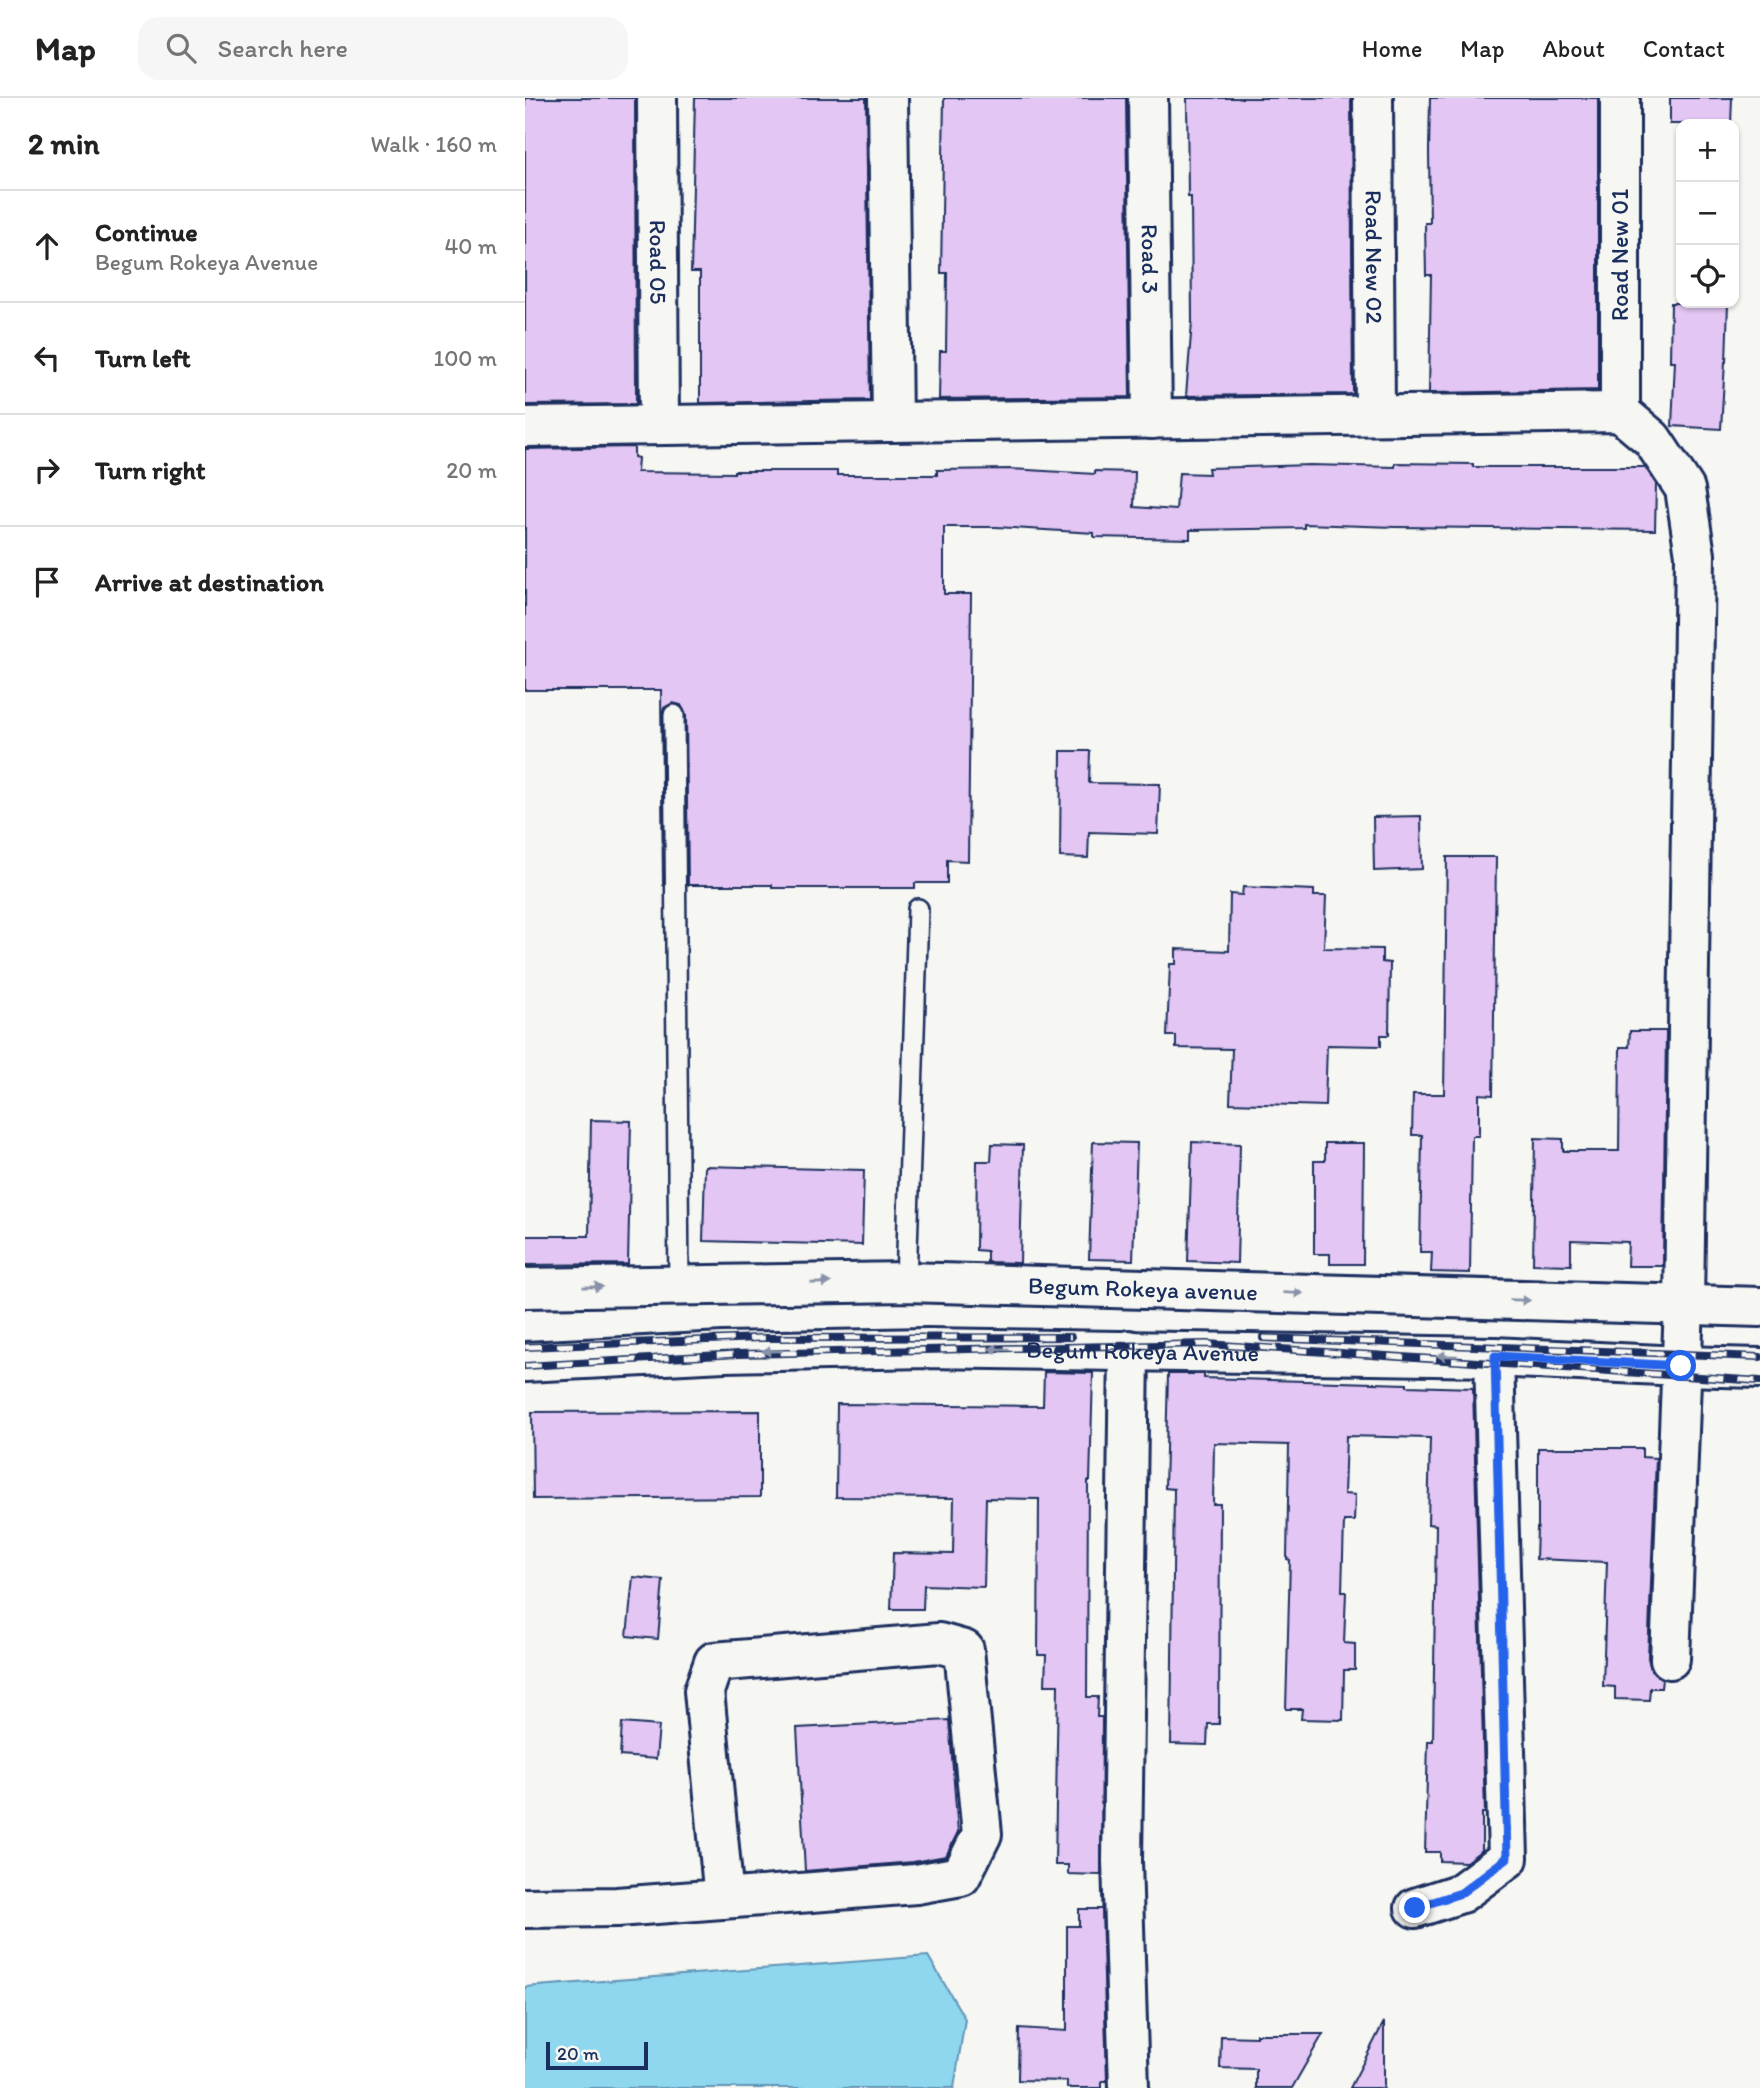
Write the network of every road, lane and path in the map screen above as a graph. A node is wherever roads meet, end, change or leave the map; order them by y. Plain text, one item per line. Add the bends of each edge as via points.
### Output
1 (657, 98) edge
2 (888, 98) edge
3 (1148, 98) edge
4 (1373, 98) edge
5 (1620, 98) edge
6 (1620, 412) junction
7 (1375, 415) junction
8 (1152, 419) junction
9 (893, 422) junction
10 (659, 425) junction
11 (525, 427) edge
12 (674, 715) dead end
13 (918, 909) dead end
14 (906, 1282) junction
15 (679, 1286) junction
16 (525, 1289) edge
17 (1684, 1305) junction
18 (1760, 1307) edge
19 (1129, 1350) junction
20 (1495, 1356) junction
21 (525, 1362) edge
22 (1681, 1366) junction
23 (1760, 1367) edge
24 (1670, 1660) dead end
25 (723, 1899) junction
26 (525, 1908) edge
27 (1415, 1908) dead end
28 (1129, 2088) edge

1 - 10 street, Road 05
2 - 9 street
3 - 8 street, Road 3
4 - 7 street, Road New 02
5 - 6 street, Road New 01
6 - 7 street
6 - 17 street via 1652,439 1685,489 1695,555
7 - 8 street
8 - 9 street
9 - 10 street
10 - 11 street
12 - 15 lane
13 - 14 lane
15 -> 14 street, Begum Rokeya avenue
14 -> 17 street, Begum Rokeya avenue
16 -> 15 street, Begum Rokeya avenue
17 - 18 street, Begum Rokeya avenue
17 - 22 street
20 -> 19 street, Begum Rokeya Avenue
19 -> 21 street, Begum Rokeya Avenue via 764,1351
19 - 28 street via 1122,1861
20 - 22 street, Begum Rokeya Avenue
20 - 27 street via 1507,1858 1461,1893
22 - 23 street, Begum Rokeya Avenue
22 - 24 street
25 - 25 street via 916,1884 961,1876 982,1834 964,1650 939,1643 714,1662 703,1691
25 - 26 street

